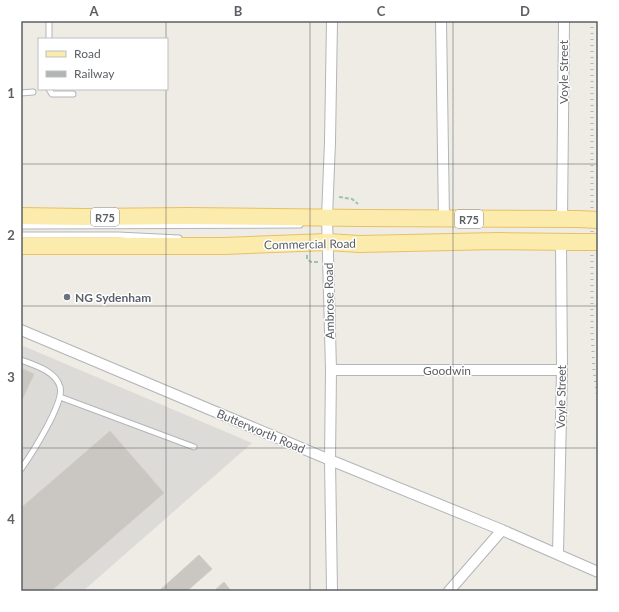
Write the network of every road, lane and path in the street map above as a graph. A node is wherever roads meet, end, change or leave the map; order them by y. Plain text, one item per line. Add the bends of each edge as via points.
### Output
1 (49, 21) edge
2 (332, 21) edge
3 (441, 21) edge
4 (564, 21) edge
5 (49, 38) edge
6 (50, 90) edge
7 (33, 92) dead end
8 (21, 93) edge
9 (73, 94) dead end
10 (21, 216) edge
11 (327, 217) junction
12 (444, 219) junction
13 (562, 219) junction
14 (598, 220) edge
15 (21, 226) edge
16 (21, 235) edge
17 (264, 238) dead end
18 (186, 239) dead end
19 (328, 242) junction
20 (569, 242) junction
21 (598, 242) edge
22 (21, 246) edge
23 (21, 330) edge
24 (21, 360) edge
25 (331, 370) junction
26 (562, 370) junction
27 (60, 397) junction
28 (194, 447) dead end
29 (330, 460) junction
30 (21, 469) edge
31 (502, 530) junction
32 (558, 553) junction
33 (598, 572) edge
34 (332, 591) edge
35 (449, 591) edge

1 - 5 lane
2 - 11 street, Ambrose Road
3 - 12 street
4 - 13 street, Voyle Street
6 - 9 lane via 52,94
7 - 8 lane
10 - 11 main road, Commercial Road / R75
11 - 12 main road, Commercial Road / R75
11 - 15 lane via 310,224 270,226
11 - 19 street, Ambrose Road
12 - 13 main road, Commercial Road / R75
13 - 14 main road, Commercial Road / R75, bridge
16 - 18 lane via 118,235
17 - 19 lane
19 - 20 main road, Commercial Road / R75
19 - 22 main road, Commercial Road / R75 via 223,246
19 - 25 street, Ambrose Road
20 - 21 main road, Commercial Road / R75, bridge
20 - 26 street, Voyle Street
23 - 29 street, Butterworth Road
24 - 27 lane via 52,375 61,387
25 - 26 street, Goodwin
25 - 29 street, Ambrose Road
26 - 32 street, Voyle Street
27 - 28 lane
27 - 30 lane via 46,430
29 - 31 street, Butterworth Road
29 - 34 street, Ambrose Road
31 - 32 street, Butterworth Road
31 - 35 street
32 - 33 street, Butterworth Road

